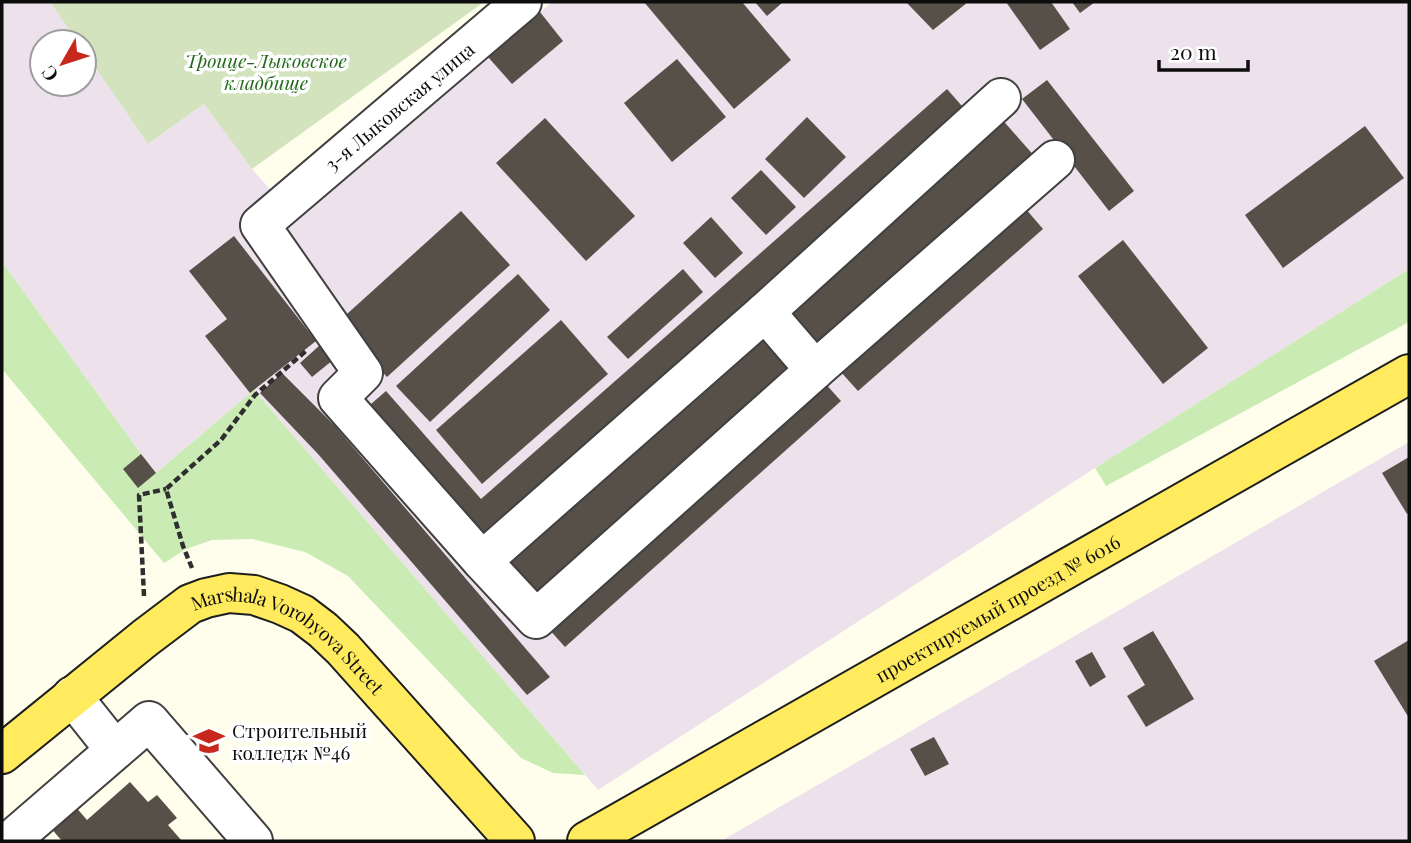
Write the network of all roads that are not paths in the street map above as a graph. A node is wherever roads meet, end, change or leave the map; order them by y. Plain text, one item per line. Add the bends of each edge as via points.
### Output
1 (522, 2) edge
2 (1001, 98) dead end
3 (1055, 160) dead end
4 (765, 312) junction
5 (815, 369) junction
6 (1409, 374) edge
7 (482, 561) junction
8 (72, 696) junction
9 (115, 750) junction
10 (2, 754) edge
11 (10, 841) edge
12 (253, 841) edge
13 (515, 841) edge
14 (587, 841) edge

1 - 7 street, 3-я Лыковская улица via 260,225 363,373 338,398
2 - 4 street
3 - 5 street
4 - 5 street
4 - 7 street
5 - 7 street via 536,619
6 - 14 main road, проектируемый проезд № 6016
8 - 9 street
8 - 10 main road, Marshala Vorobyova Street
8 - 13 main road, Marshala Vorobyova Street via 190,604 229,593 254,595 302,614 323,630
9 - 11 street
9 - 12 street via 149,721

